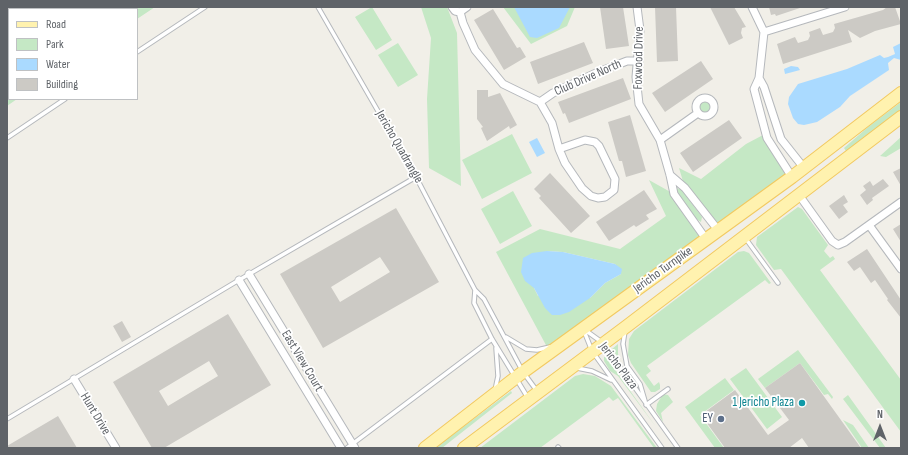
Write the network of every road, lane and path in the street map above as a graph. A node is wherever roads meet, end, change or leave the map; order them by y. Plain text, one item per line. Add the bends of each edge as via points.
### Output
1 (205, 7) edge
2 (318, 7) edge
3 (452, 7) edge
4 (467, 7) edge
5 (637, 7) edge
6 (752, 7) edge
7 (845, 7) edge
8 (460, 12) junction
9 (764, 32) junction
10 (138, 51) edge
11 (639, 61) junction
12 (759, 78) junction
13 (901, 93) edge
14 (64, 100) edge
15 (540, 102) junction
16 (698, 113) dead end
17 (901, 117) edge
18 (7, 138) edge
19 (660, 140) junction
20 (559, 149) junction
21 (804, 168) junction
22 (670, 174) junction
23 (416, 177) junction
24 (792, 177) junction
25 (799, 195) junction
26 (901, 202) edge
27 (869, 225) junction
28 (718, 230) junction
29 (744, 236) junction
30 (706, 239) junction
31 (901, 269) edge
32 (249, 274) junction
33 (239, 280) junction
34 (778, 283) dead end
35 (475, 290) junction
36 (627, 326) junction
37 (583, 328) junction
38 (503, 334) junction
39 (492, 339) junction
40 (562, 343) junction
41 (603, 343) junction
42 (496, 347) junction
43 (592, 351) junction
44 (568, 370) junction
45 (519, 375) junction
46 (74, 379) junction
47 (612, 380) junction
48 (668, 389) dead end
49 (493, 395) junction
50 (534, 396) junction
51 (646, 404) junction
52 (7, 419) edge
53 (351, 447) edge
54 (116, 448) edge
55 (341, 448) edge
56 (425, 448) edge
57 (464, 448) edge
58 (662, 448) edge
59 (678, 448) edge

1 - 10 lane
2 - 23 lane, Jericho Quadrangle
3 - 8 street
4 - 8 street
5 - 11 street, Foxwood Drive via 640,30
6 - 9 street
7 - 9 street
8 - 15 street via 476,50 503,84
9 - 12 street
11 - 15 street, Club Drive North via 627,61 596,73 553,93
11 - 19 street, Foxwood Drive via 636,77 639,104
12 - 21 street via 780,136
12 - 24 street via 754,89 767,138
13 - 21 main road, Jericho Turnpike
14 - 18 lane
15 - 20 street via 552,124
16 - 19 street
17 - 25 main road, Jericho Turnpike
19 - 22 street, Foxwood Drive
20 - 20 street via 569,170 591,196 605,197 614,190 615,179 595,142 585,140
21 - 24 main road, Jericho Turnpike
22 - 28 street via 686,188
22 - 30 street, Foxwood Drive via 674,194
23 - 32 lane
23 - 35 lane, Jericho Quadrangle
24 - 28 main road, Jericho Turnpike
25 - 27 street via 832,241 838,245
25 - 29 main road, Jericho Turnpike
26 - 27 street
27 - 31 street
28 - 30 main road, Jericho Turnpike
29 - 34 lane
29 - 36 main road, Jericho Turnpike
30 - 37 main road, Jericho Turnpike
32 - 33 lane
32 - 53 street, East View Court
33 - 46 lane
33 - 55 street, East View Court
35 - 38 lane, Jericho Quadrangle via 484,299
35 - 39 lane, Jericho Quadrangle via 474,303
36 - 41 main road, Jericho Turnpike
36 - 51 lane via 623,344 626,366 640,384
37 - 40 main road, Jericho Turnpike
37 - 41 lane, Jericho Plaza
37 - 43 lane, Jericho Plaza
38 - 40 lane, Jericho Quadrangle via 526,349 537,350
38 - 45 lane, Jericho Quadrangle
39 - 42 lane, Jericho Quadrangle
39 - 53 lane
40 - 45 main road, Jericho Turnpike
41 - 43 main road, Jericho Turnpike
41 - 51 lane, Jericho Plaza
42 - 45 lane, Jericho Quadrangle
42 - 49 lane, Jericho Quadrangle via 498,376
43 - 44 main road, Jericho Turnpike
43 - 47 lane, Jericho Plaza
44 - 47 lane via 584,369
44 - 50 main road, Jericho Turnpike
45 - 49 main road, Jericho Turnpike
45 - 50 lane, Jericho Quadrangle
45 - 50 lane, Jericho Quadrangle
46 - 52 lane
46 - 54 street, Hunt Drive
47 - 58 lane, Jericho Plaza
48 - 51 lane
49 - 56 main road, Jericho Turnpike
50 - 57 main road, Jericho Turnpike
51 - 59 lane, Jericho Plaza

